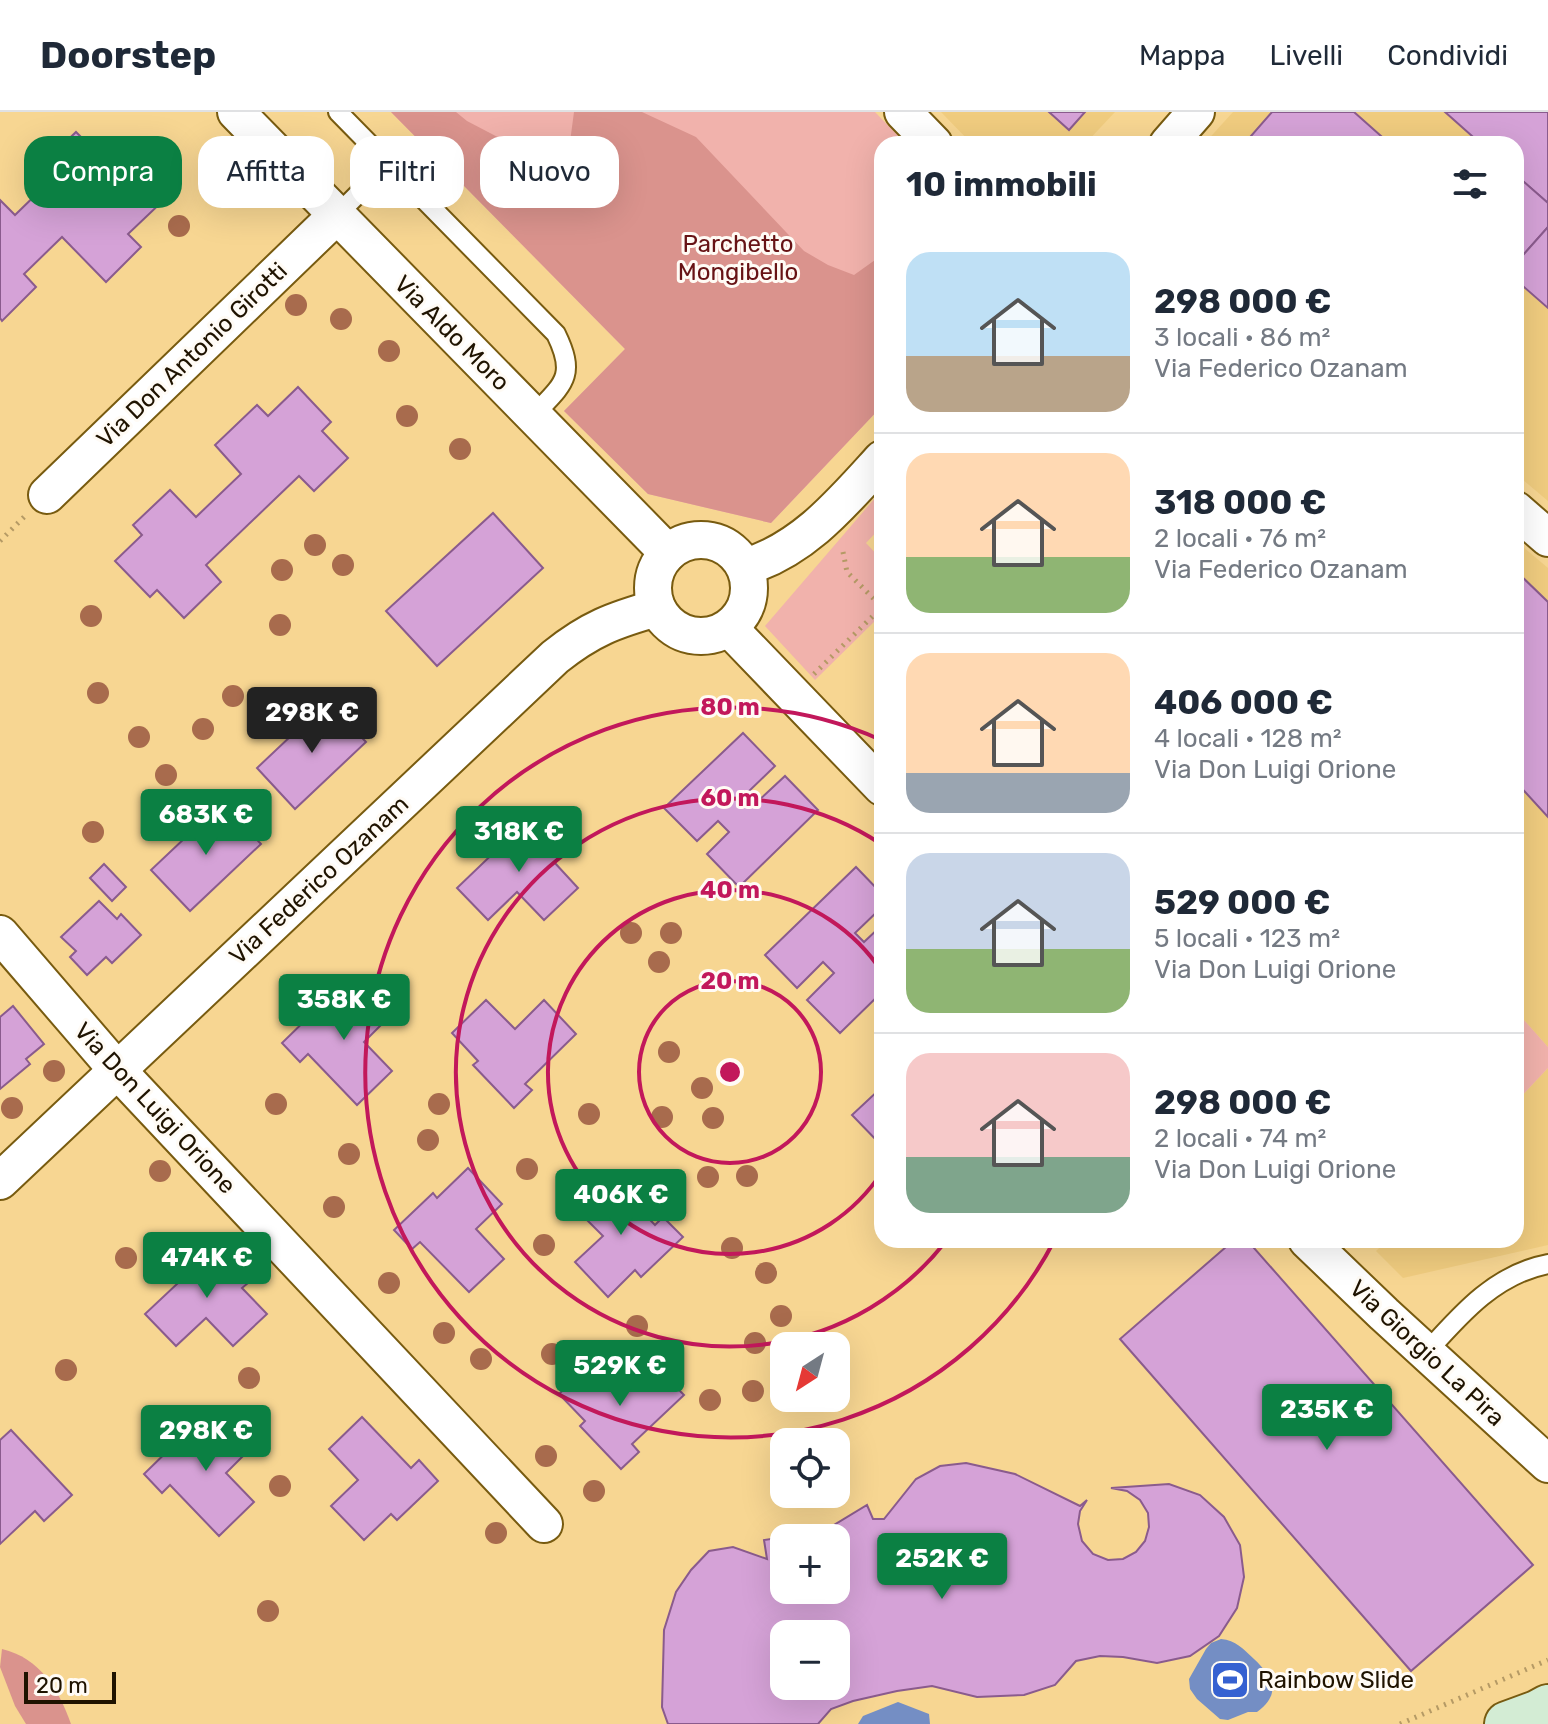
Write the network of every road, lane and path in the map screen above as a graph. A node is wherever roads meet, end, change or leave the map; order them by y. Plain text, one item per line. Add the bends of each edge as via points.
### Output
1 (236, 112) edge
2 (338, 112) edge
3 (903, 112) edge
4 (1196, 112) edge
5 (362, 136) edge
6 (926, 136) edge
7 (1175, 136) edge
8 (350, 202) edge
9 (433, 208) edge
10 (337, 215) junction
11 (533, 416) junction
12 (874, 468) edge
13 (47, 495) dead end
14 (1524, 517) edge
15 (1548, 538) edge
16 (843, 552) dead end
17 (668, 553) junction
18 (745, 567) junction
19 (874, 599) edge
20 (657, 608) junction
21 (874, 615) edge
22 (729, 628) junction
23 (793, 694) junction
24 (874, 779) edge
25 (0, 934) edge
26 (118, 1071) junction
27 (0, 1181) edge
28 (1315, 1248) edge
29 (1548, 1267) edge
30 (1426, 1353) junction
31 (1548, 1464) edge
32 (544, 1524) dead end
33 (1548, 1660) edge
34 (1548, 1707) edge
35 (1400, 1724) edge
36 (1507, 1724) edge

1 - 10 street, Via Aldo Moro
2 - 5 lane
3 - 6 street
4 - 7 street
8 - 10 lane
9 - 11 lane via 556,334 567,373
10 - 11 street, Via Aldo Moro
10 - 13 street, Via Don Antonio Girotti
11 - 17 street, Via Aldo Moro
12 - 18 street via 811,532 781,553
14 - 15 street
16 - 19 path via 847,572
17 - 18 street via 695,540 710,541 724,545
17 - 20 street via 653,579
18 - 22 street via 746,607
20 - 22 street via 664,620 688,635 702,637
20 - 26 street, Via Federico Ozanam via 601,626 555,657
21 - 23 path
22 - 23 street
23 - 24 street
25 - 26 street, Via Don Luigi Orione
26 - 27 street, Via Federico Ozanam
26 - 32 street, Via Don Luigi Orione
28 - 30 street, Via Giorgio La Pira
29 - 30 lane via 1522,1271 1498,1284
30 - 31 street, Via Giorgio La Pira
33 - 35 path
34 - 36 main road

